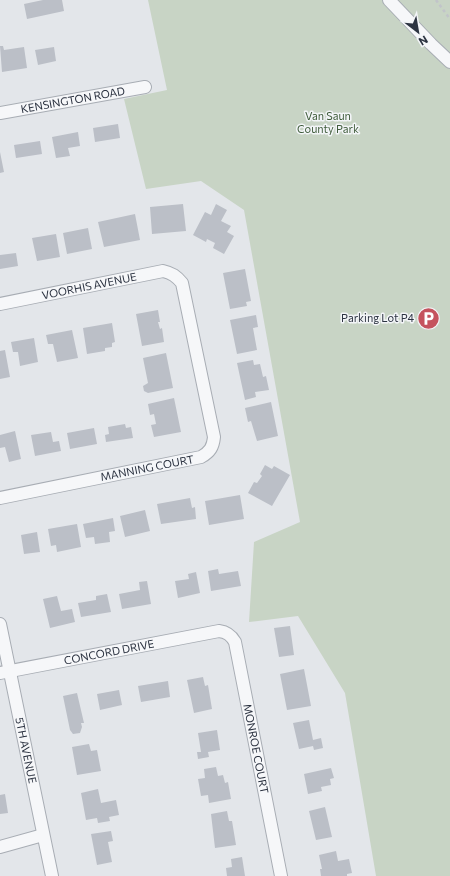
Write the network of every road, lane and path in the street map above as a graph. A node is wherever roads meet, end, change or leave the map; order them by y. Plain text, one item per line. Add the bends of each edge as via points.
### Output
1 (389, 0) edge
2 (436, 0) edge
3 (450, 19) edge
4 (450, 62) edge
5 (145, 87) dead end
6 (0, 113) edge
7 (177, 277) joint
8 (0, 304) edge
9 (0, 498) edge
10 (0, 624) edge
11 (219, 631) joint
12 (5, 672) edge
13 (43, 835) junction
14 (0, 847) edge
15 (52, 876) edge
16 (281, 876) edge

1 - 4 street
2 - 3 path
5 - 6 street, KENSINGTON ROAD
7 - 8 street, VOORHIS AVENUE via 163,271
7 - 9 street, MANNING COURT via 182,283 214,437 208,453 201,457
10 - 12 street, 5TH AVENUE
11 - 12 street, CONCORD DRIVE
11 - 16 street, MONROE COURT via 231,636 236,642
12 - 13 street, 5TH AVENUE
13 - 14 street
13 - 15 street, 5TH AVENUE

